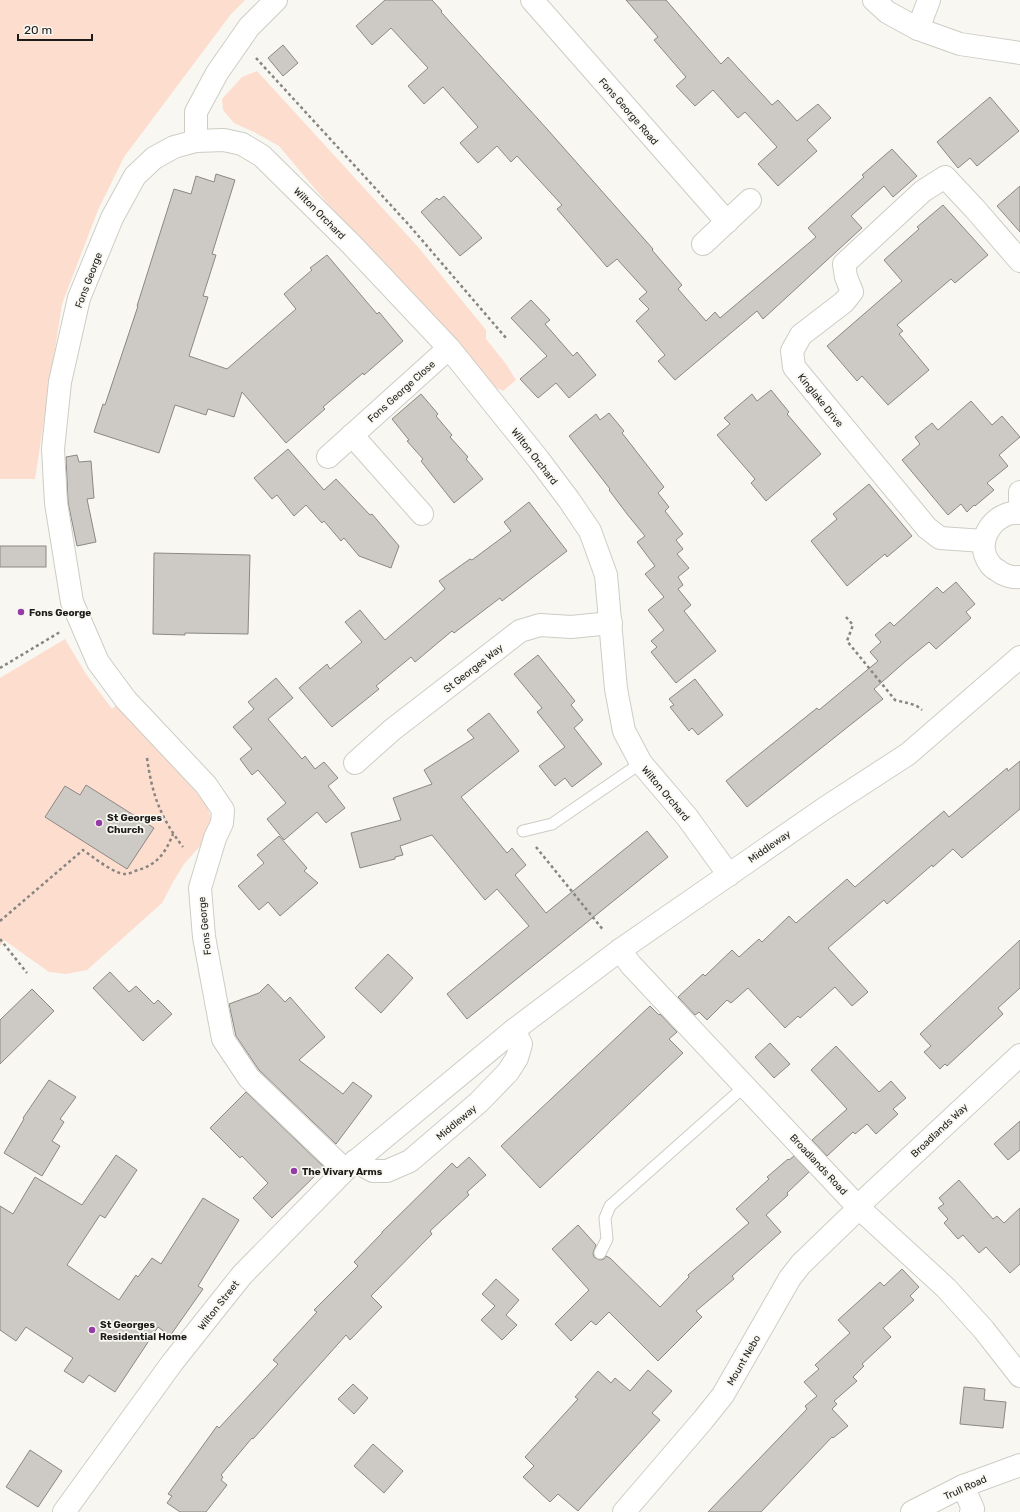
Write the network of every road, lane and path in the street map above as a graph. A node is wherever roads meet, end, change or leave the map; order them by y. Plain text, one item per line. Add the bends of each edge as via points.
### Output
1 (276, 0) edge
2 (532, 0) edge
3 (874, 0) edge
4 (929, 0) edge
5 (918, 29) junction
6 (240, 40) junction
7 (1020, 54) edge
8 (196, 141) junction
9 (750, 200) dead end
10 (727, 222) junction
11 (704, 244) dead end
12 (1020, 262) edge
13 (506, 338) dead end
14 (449, 348) junction
15 (352, 435) junction
16 (328, 457) dead end
17 (1020, 492) edge
18 (1020, 500) edge
19 (422, 514) dead end
20 (1020, 514) edge
21 (984, 541) junction
22 (1020, 577) edge
23 (846, 617) dead end
24 (79, 621) junction
25 (611, 622) junction
26 (1020, 657) edge
27 (0, 668) edge
28 (938, 728) junction
29 (146, 753) dead end
30 (355, 763) dead end
31 (641, 763) junction
32 (523, 831) joint
33 (173, 834) junction
34 (183, 846) dead end
35 (729, 875) junction
36 (0, 921) edge
37 (0, 939) edge
38 (620, 950) junction
39 (27, 973) dead end
40 (514, 1030) junction
41 (1020, 1055) edge
42 (745, 1086) junction
43 (350, 1166) junction
44 (858, 1207) junction
45 (600, 1253) dead end
46 (1020, 1376) edge
47 (1020, 1465) edge
48 (963, 1486) junction
49 (64, 1512) edge
50 (624, 1512) edge
51 (912, 1512) edge
52 (971, 1512) edge

1 - 6 street via 249,27
2 - 10 street, Fons George Road
3 - 5 street via 887,12
4 - 5 street
5 - 7 street via 960,44
6 - 8 street via 217,73 196,112
6 - 13 path via 409,225
8 - 14 street, Wilton Orchard via 224,140 242,144 262,156 351,244
8 - 24 street, Fons George via 174,147 154,158 135,176 112,218 79,298 60,382 53,449 56,503 72,602
9 - 10 street
10 - 11 street
12 - 21 street, Kinglake Drive via 945,177 924,191 844,264 852,292 844,302 801,335 792,351 794,367 927,528 940,538
14 - 15 street, Fons George Close
14 - 25 street, Wilton Orchard via 539,460 590,531 606,575
15 - 16 street, Fons George Close
15 - 19 street
17 - 18 street
20 - 21 street via 998,518 989,528
21 - 22 street via 985,554 990,564 1002,574
23 - 28 path via 853,625 847,641 895,700 917,705
24 - 27 path
24 - 43 street, Fons George via 98,662 126,700 206,785 223,810 222,823 200,888 204,937 223,1039 249,1078
25 - 30 street, St Georges Way via 571,627 540,625 520,631 392,730
25 - 31 street, Wilton Orchard via 616,689 624,731
26 - 28 street, Middleway
28 - 35 street, Middleway via 908,754
29 - 33 path via 160,811
31 - 32 lane via 552,824
31 - 35 street, Wilton Orchard via 687,817
32 - 38 path
33 - 34 path
33 - 36 path via 159,860 141,870 125,874 106,866 82,850
35 - 38 street, Middleway
37 - 39 path
38 - 40 street, Middleway
38 - 42 street, Broadlands Road via 631,965
40 - 43 street, Middleway
40 - 43 street, Middleway via 520,1044 517,1058 508,1072 479,1102 410,1161 387,1171
41 - 44 street, Broadlands Way
42 - 44 street, Broadlands Road
42 - 45 lane via 610,1206 605,1218 607,1239
43 - 49 street, Wilton Street via 242,1275 172,1363
44 - 46 street, Broadlands Road via 946,1288 984,1330
44 - 50 street, Mount Nebo via 790,1278 723,1395
47 - 48 street, Trull Road
48 - 51 street, Trull Road
48 - 52 street via 973,1509

